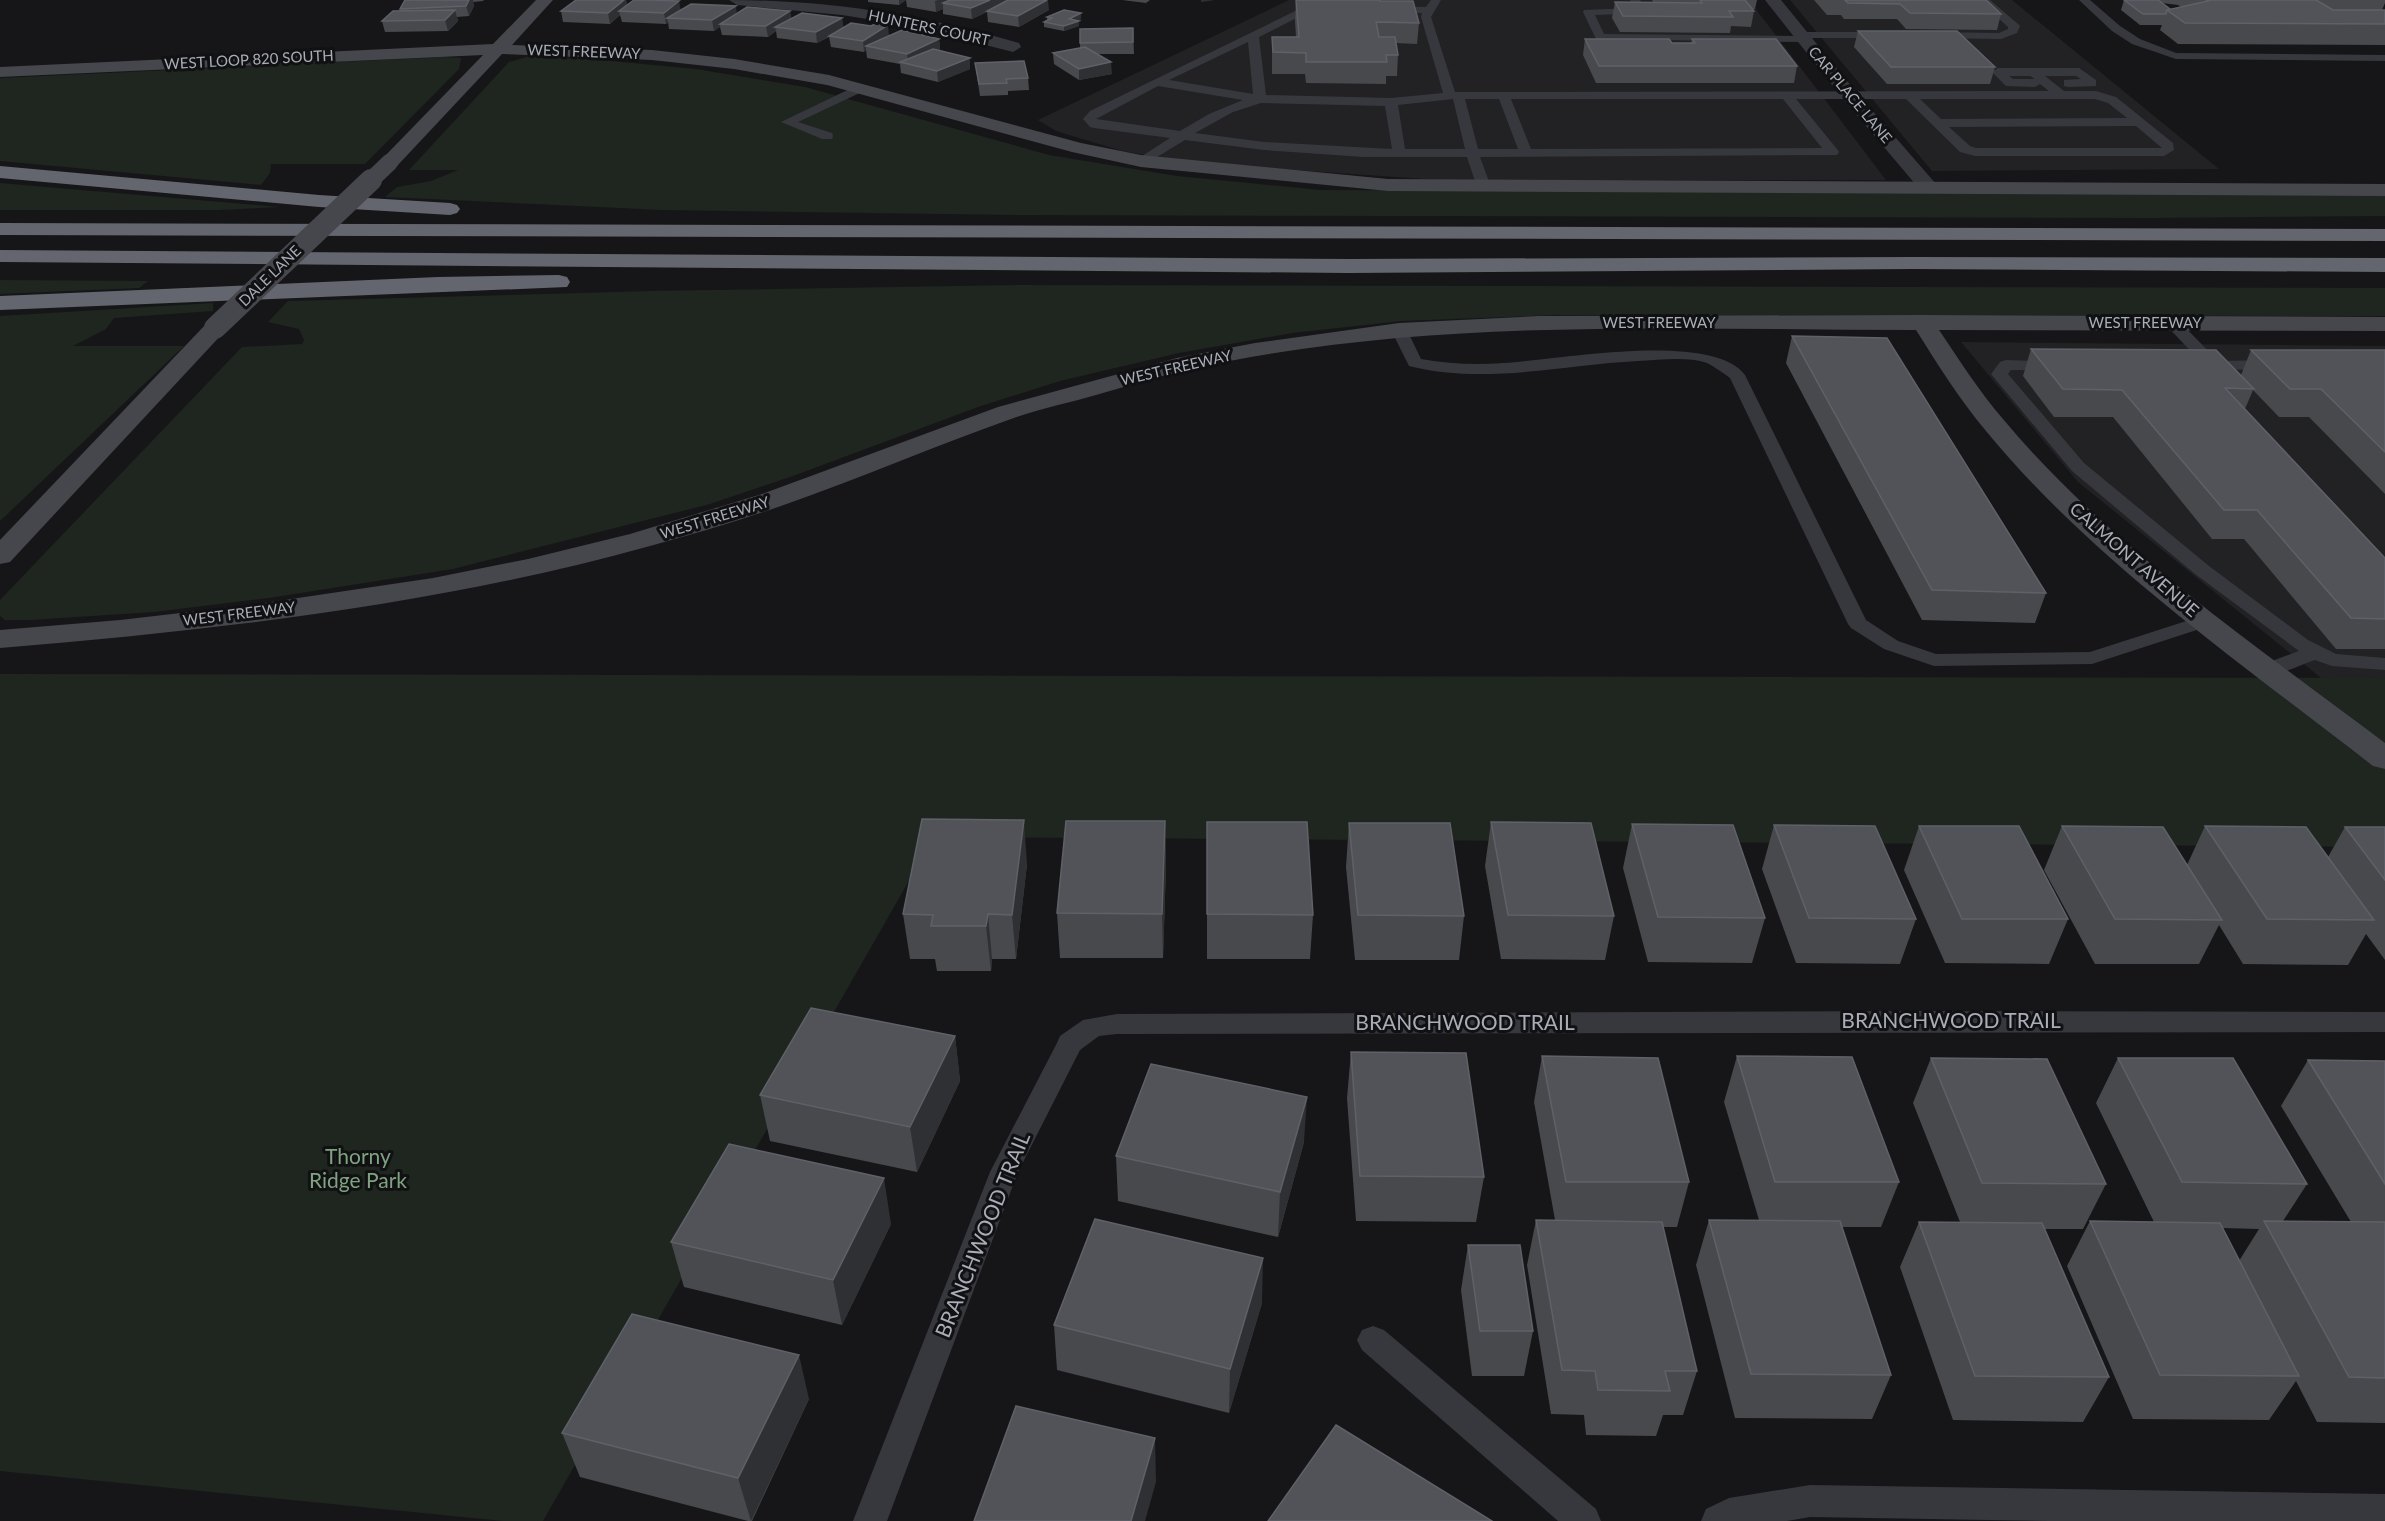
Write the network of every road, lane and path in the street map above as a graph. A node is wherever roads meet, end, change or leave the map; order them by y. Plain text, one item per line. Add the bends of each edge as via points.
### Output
1 (545, 0) edge
2 (737, 0) edge
3 (1635, 0) edge
4 (1773, 0) edge
5 (1984, 0) edge
6 (2084, 0) edge
7 (1330, 4) edge
8 (1432, 5) edge
9 (1375, 9) edge
10 (1898, 35) edge
11 (1921, 35) edge
12 (1253, 36) junction
13 (1802, 37) junction
14 (1013, 47) dead end
15 (498, 49) junction
16 (2385, 58) edge
17 (0, 72) edge
18 (2033, 72) junction
19 (1156, 82) junction
20 (2046, 83) junction
21 (860, 88) junction
22 (1454, 95) junction
23 (1504, 95) junction
24 (2013, 95) junction
25 (2061, 95) junction
26 (1787, 96) junction
27 (1850, 96) junction
28 (1910, 96) junction
29 (1260, 99) junction
30 (1391, 102) junction
31 (2139, 122) junction
32 (1938, 123) junction
33 (2042, 123) junction
34 (1182, 135) junction
35 (827, 136) dead end
36 (1472, 152) junction
37 (1399, 153) junction
38 (1526, 153) junction
39 (2073, 153) junction
40 (1144, 161) junction
41 (0, 172) edge
42 (1484, 187) junction
43 (1929, 188) junction
44 (2385, 190) edge
45 (471, 210) dead end
46 (494, 211) dead end
47 (0, 217) edge
48 (2385, 223) edge
49 (0, 229) edge
50 (398, 229) junction
51 (766, 230) junction
52 (2211, 234) junction
53 (2385, 235) edge
54 (0, 256) edge
55 (1912, 263) junction
56 (2385, 265) edge
57 (1348, 266) junction
58 (2385, 281) edge
59 (0, 303) edge
60 (1922, 322) junction
61 (2172, 323) junction
62 (2384, 324) edge
63 (1399, 330) junction
64 (2076, 365) edge
65 (2294, 365) edge
66 (2191, 366) edge
67 (2214, 366) junction
68 (0, 556) edge
69 (2205, 621) junction
70 (0, 639) edge
71 (2317, 652) junction
72 (2385, 663) edge
73 (2268, 669) junction
74 (2385, 759) edge
75 (2385, 1022) edge
76 (1373, 1340) dead end
77 (2385, 1510) edge
78 (870, 1521) edge
79 (1584, 1521) edge
80 (1718, 1521) edge

1 - 15 main road, DALE LANE
2 - 14 street, HUNTERS COURT via 907,20
3 - 13 lane via 1642,11 1588,12 1600,37
4 - 13 street, CAR PLACE LANE
5 - 11 lane via 2014,26 2013,31 2001,36
6 - 16 lane via 2129,40 2176,56
7 - 12 lane via 1311,8
8 - 9 lane
8 - 22 lane via 1426,17
10 - 13 lane
12 - 19 lane
12 - 29 lane
13 - 27 street, CAR PLACE LANE
15 - 17 main road, WEST LOOP 820 SOUTH
15 - 21 main road, WEST FREEWAY via 652,55 734,64
15 - 68 main road, DALE LANE, bridge via 390,162 215,328
18 - 20 lane
18 - 20 lane via 1998,72 2010,83
18 - 20 lane via 2079,72 2092,83
19 - 29 lane
19 - 34 lane via 1089,119 1094,124
20 - 25 lane
21 - 35 lane via 787,122
21 - 40 main road, WEST FREEWAY via 1079,148
22 - 23 lane
22 - 30 lane
22 - 36 lane
23 - 26 lane
23 - 38 lane
24 - 25 lane
24 - 28 lane
24 - 33 lane
25 - 31 lane via 2106,97
26 - 27 lane
26 - 38 lane via 1832,152
27 - 28 lane
27 - 43 street, CAR PLACE LANE
28 - 32 lane
29 - 30 lane
29 - 34 lane via 1239,104
30 - 37 lane
31 - 33 lane
31 - 39 lane via 2168,150
32 - 33 lane
32 - 39 lane via 1965,149 1975,152
33 - 39 lane
34 - 37 lane via 1264,146
34 - 40 lane
36 - 37 lane
36 - 38 lane
36 - 42 lane
40 - 42 main road, WEST FREEWAY via 1388,186
41 - 45 highway via 319,201
42 - 43 main road, WEST FREEWAY
43 - 44 main road, WEST FREEWAY
46 - 51 highway
47 - 50 highway via 297,218
48 - 52 highway via 2266,225
49 - 50 highway
50 - 51 highway
51 - 52 highway
52 - 53 highway
54 - 57 highway
55 - 56 highway
55 - 57 highway
55 - 58 highway via 2034,280
57 - 59 highway via 1207,277 438,284
60 - 61 main road, WEST FREEWAY
60 - 63 main road, WEST FREEWAY via 1539,323
60 - 69 main road, CALMONT AVENUE via 2006,440 2085,520
61 - 62 main road, WEST FREEWAY
61 - 67 lane
63 - 69 lane via 1415,363 1442,369 1611,356 1665,356 1710,359 1737,375 1858,624 1891,645 1934,660 2092,658
63 - 70 main road, WEST FREEWAY via 1177,365 1007,412 772,500 640,540 528,568 433,587 250,614
64 - 71 lane via 2006,365 1999,374 2086,474 2202,570
65 - 67 lane
66 - 67 lane
69 - 73 main road, CALMONT AVENUE
71 - 72 lane via 2332,660
71 - 73 lane
73 - 74 main road, CALMONT AVENUE
75 - 78 lane, BRANCHWOOD TRAIL via 1092,1027 1070,1043 1004,1172
76 - 79 lane
77 - 80 lane via 1810,1501 1729,1514

